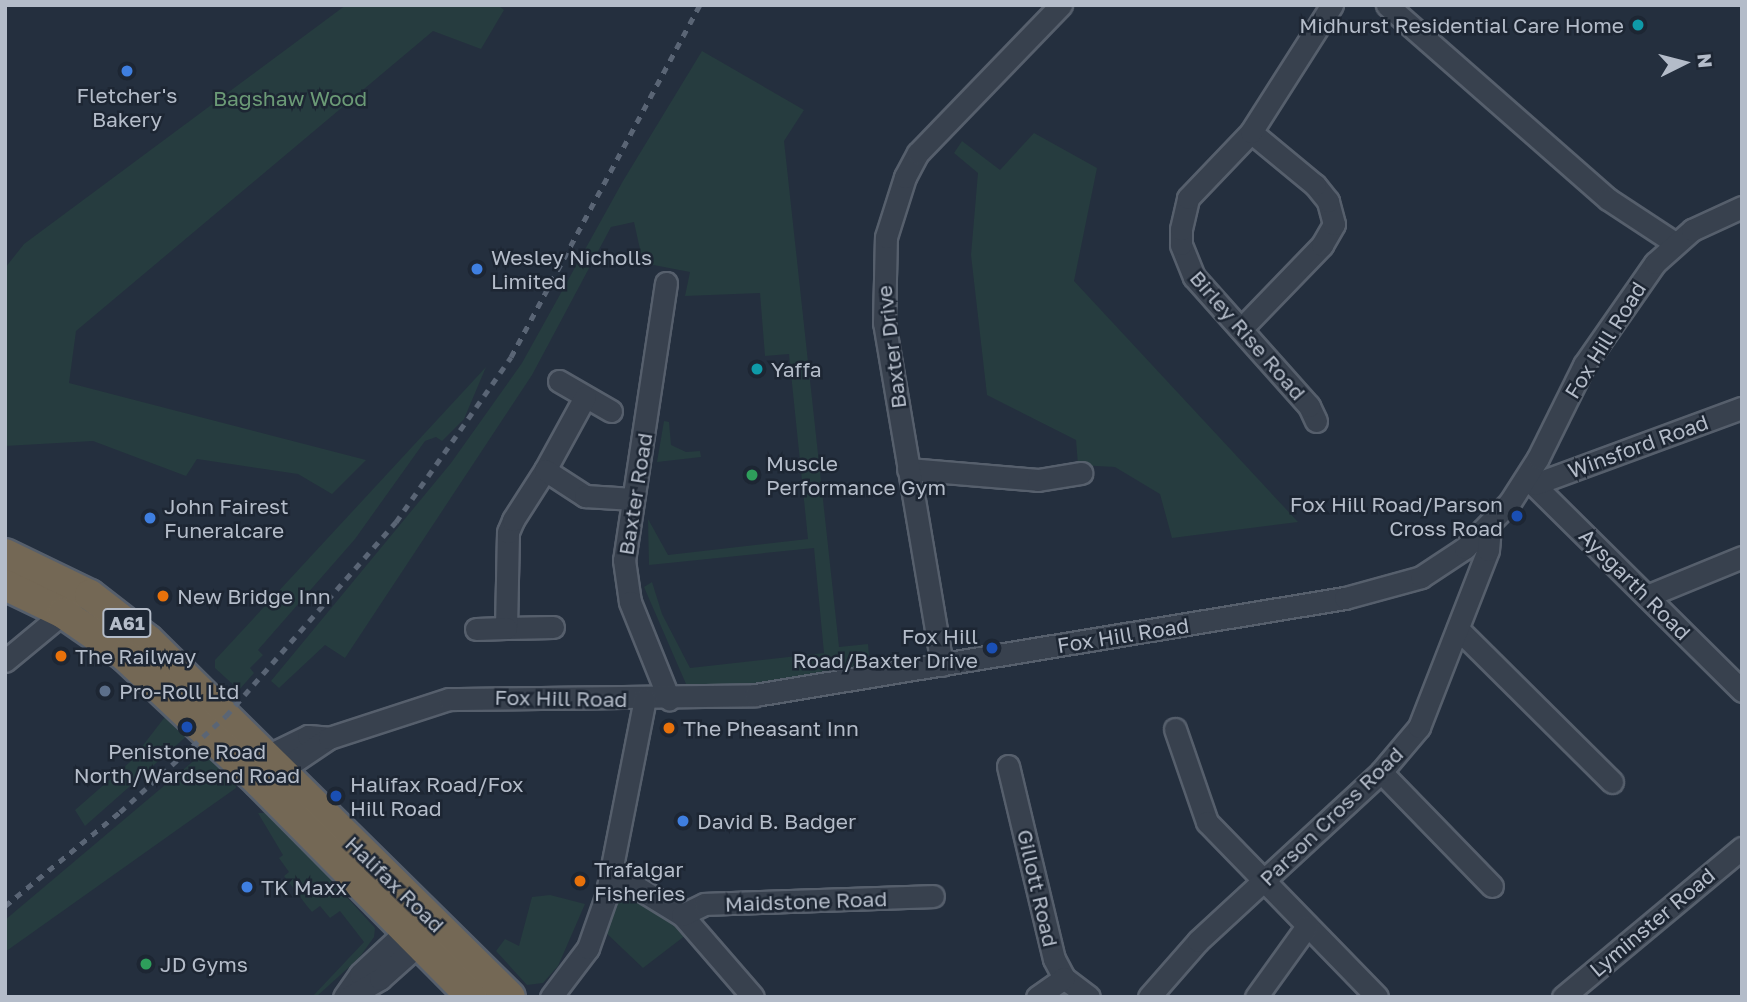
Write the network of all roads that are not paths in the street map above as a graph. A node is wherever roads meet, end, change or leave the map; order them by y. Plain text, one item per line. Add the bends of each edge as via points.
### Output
1 (1060, 5) edge
2 (1332, 5) edge
3 (1387, 5) edge
4 (1251, 132) junction
5 (1742, 206) edge
6 (1675, 243) junction
7 (666, 284) dead end
8 (1241, 329) junction
9 (559, 381) dead end
10 (585, 397) junction
11 (1742, 408) edge
12 (611, 411) dead end
13 (1315, 421) dead end
14 (908, 469) junction
15 (545, 470) junction
16 (1081, 473) dead end
17 (1531, 481) junction
18 (633, 499) junction
19 (1490, 526) junction
20 (5, 554) edge
21 (1742, 557) edge
22 (64, 580) junction
23 (5, 585) edge
24 (1647, 596) junction
25 (63, 613) junction
26 (553, 627) dead end
27 (506, 628) junction
28 (476, 629) dead end
29 (1458, 629) junction
30 (5, 661) edge
31 (942, 665) junction
32 (1742, 691) edge
33 (645, 699) junction
34 (669, 699) junction
35 (1175, 729) dead end
36 (1008, 766) dead end
37 (270, 769) junction
38 (1381, 772) junction
39 (1612, 782) dead end
40 (1742, 848) edge
41 (612, 872) junction
42 (1265, 880) junction
43 (1492, 886) dead end
44 (933, 896) dead end
45 (682, 915) junction
46 (1307, 926) junction
47 (418, 932) junction
48 (1064, 978) junction
49 (347, 997) edge
50 (472, 997) edge
51 (510, 997) edge
52 (551, 997) edge
53 (753, 997) edge
54 (1037, 997) edge
55 (1089, 997) edge
56 (1149, 997) edge
57 (1256, 997) edge
58 (1377, 997) edge
59 (1563, 997) edge

1 - 14 street, Baxter Drive via 918,153 894,207 882,279 884,323
2 - 4 street, Birley Rise Road
3 - 6 street via 1608,199
4 - 8 street, Birley Rise Road via 1188,198 1181,229 1181,244 1194,277
4 - 8 street via 1315,185 1328,201 1334,224 1322,246
5 - 6 street, Fox Hill Road via 1711,219
6 - 17 street, Fox Hill Road via 1604,334
7 - 18 street, Baxter Road
8 - 13 street, Birley Rise Road via 1309,406
9 - 10 street
10 - 12 street
10 - 15 street
11 - 17 street, Winsford Road
14 - 16 street via 1038,480
14 - 31 street, Baxter Drive
15 - 18 street via 585,496
15 - 27 street via 508,532
17 - 19 street, Fox Hill Road
17 - 24 street, Aysgarth Road
18 - 34 street, Baxter Road via 625,579
19 - 29 street, Parson Cross Road via 1488,550
19 - 31 street, Fox Hill Road via 1443,566 1389,588
20 - 22 highway, A61
21 - 24 street
22 - 25 highway via 69,601
22 - 37 highway, A61 via 148,640
23 - 25 highway, A61
24 - 32 street, Aysgarth Road
25 - 30 street
25 - 37 highway, A61
26 - 27 street
27 - 28 street
29 - 38 street, Parson Cross Road via 1423,719
29 - 39 street
31 - 34 street, Fox Hill Road via 755,695
33 - 34 street, Fox Hill Road
33 - 37 street, Fox Hill Road via 449,699 328,738
33 - 41 street
35 - 42 street via 1207,822
36 - 48 street, Gillott Road via 1054,959
37 - 47 highway, Halifax Road / A61
38 - 42 street, Parson Cross Road
38 - 43 street
40 - 59 street, Lyminster Road
41 - 45 street
41 - 52 street via 588,948
42 - 46 street
42 - 56 street, Parson Cross Road via 1198,941
44 - 45 street, Maidstone Road via 705,904
45 - 53 street
46 - 57 street
46 - 58 street
47 - 49 street via 380,979
47 - 50 highway, Halifax Road / A61
47 - 51 highway, Halifax Road / A61
48 - 54 street
48 - 55 street

